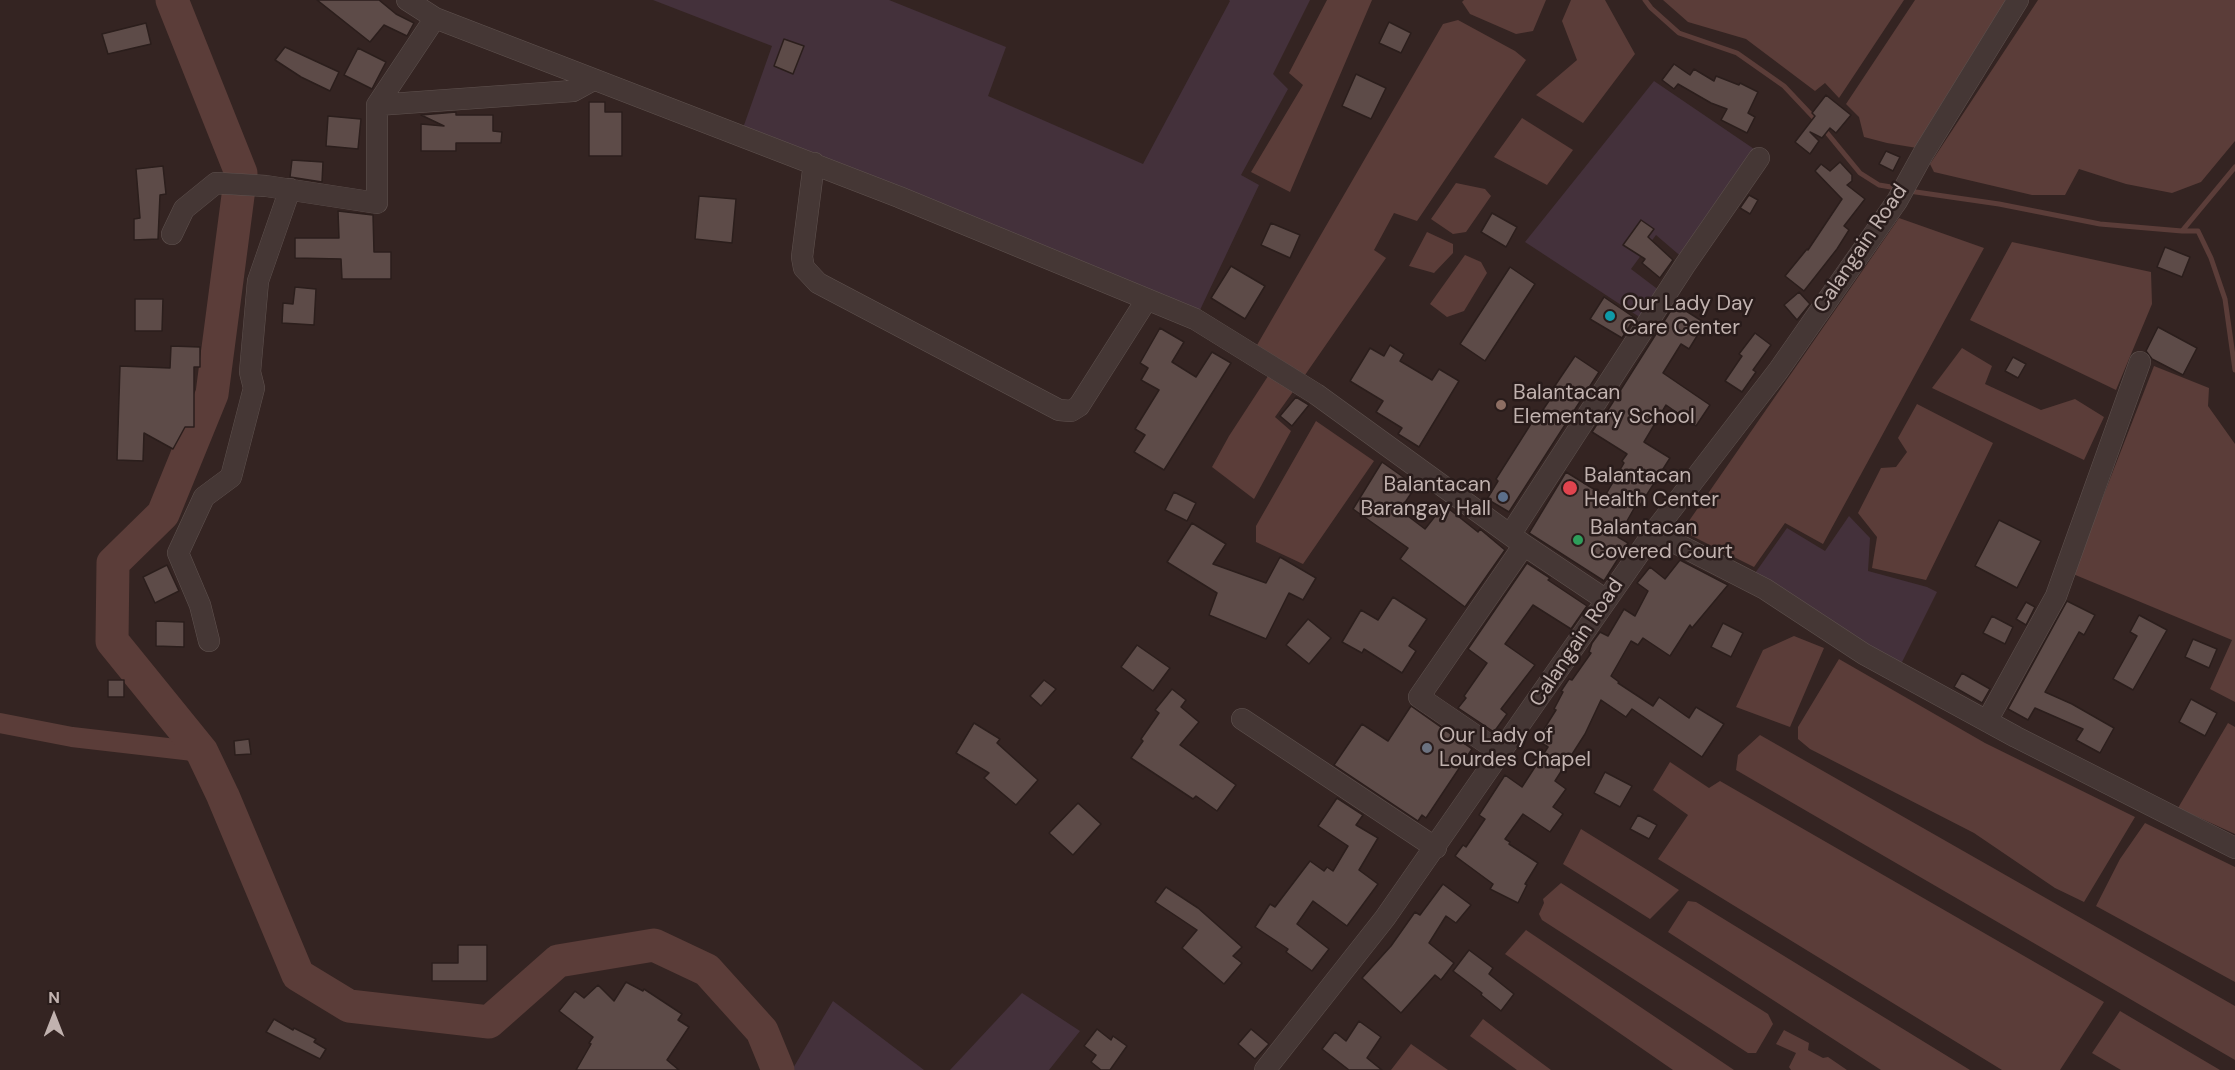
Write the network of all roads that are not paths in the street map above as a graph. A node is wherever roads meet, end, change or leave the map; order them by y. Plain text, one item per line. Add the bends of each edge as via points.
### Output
1 (407, 0) edge
2 (2018, 0) edge
3 (435, 18) junction
4 (593, 80) junction
5 (377, 105) junction
6 (1759, 158) dead end
7 (814, 163) junction
8 (290, 189) junction
9 (172, 234) dead end
10 (1147, 299) junction
11 (2140, 362) dead end
12 (1654, 532) junction
13 (1517, 540) junction
14 (1606, 600) junction
15 (209, 642) dead end
16 (1242, 719) dead end
17 (1987, 721) junction
18 (1501, 753) junction
19 (1436, 848) junction
20 (2235, 848) edge
21 (1265, 1070) edge

1 - 3 street
2 - 12 street, Calangain Road via 1897,201 1778,371
3 - 4 street
3 - 5 street
4 - 5 street via 573,91
4 - 7 street
5 - 8 street via 377,203
6 - 13 street via 1685,265
7 - 10 street
7 - 10 street via 802,257 804,268 818,283 1059,410 1071,411 1079,406
8 - 9 street via 216,183 184,209
8 - 15 street via 258,281 250,372 254,388 231,477 204,497 178,553 200,605
10 - 13 street via 1195,320 1316,394
11 - 17 street via 2056,596
12 - 14 street, Calangain Road
12 - 17 street via 1765,589 1864,654
13 - 14 street
13 - 18 street via 1419,697
14 - 18 street, Calangain Road
16 - 19 street
17 - 20 street
18 - 19 street, Calangain Road
19 - 21 street, Calangain Road

